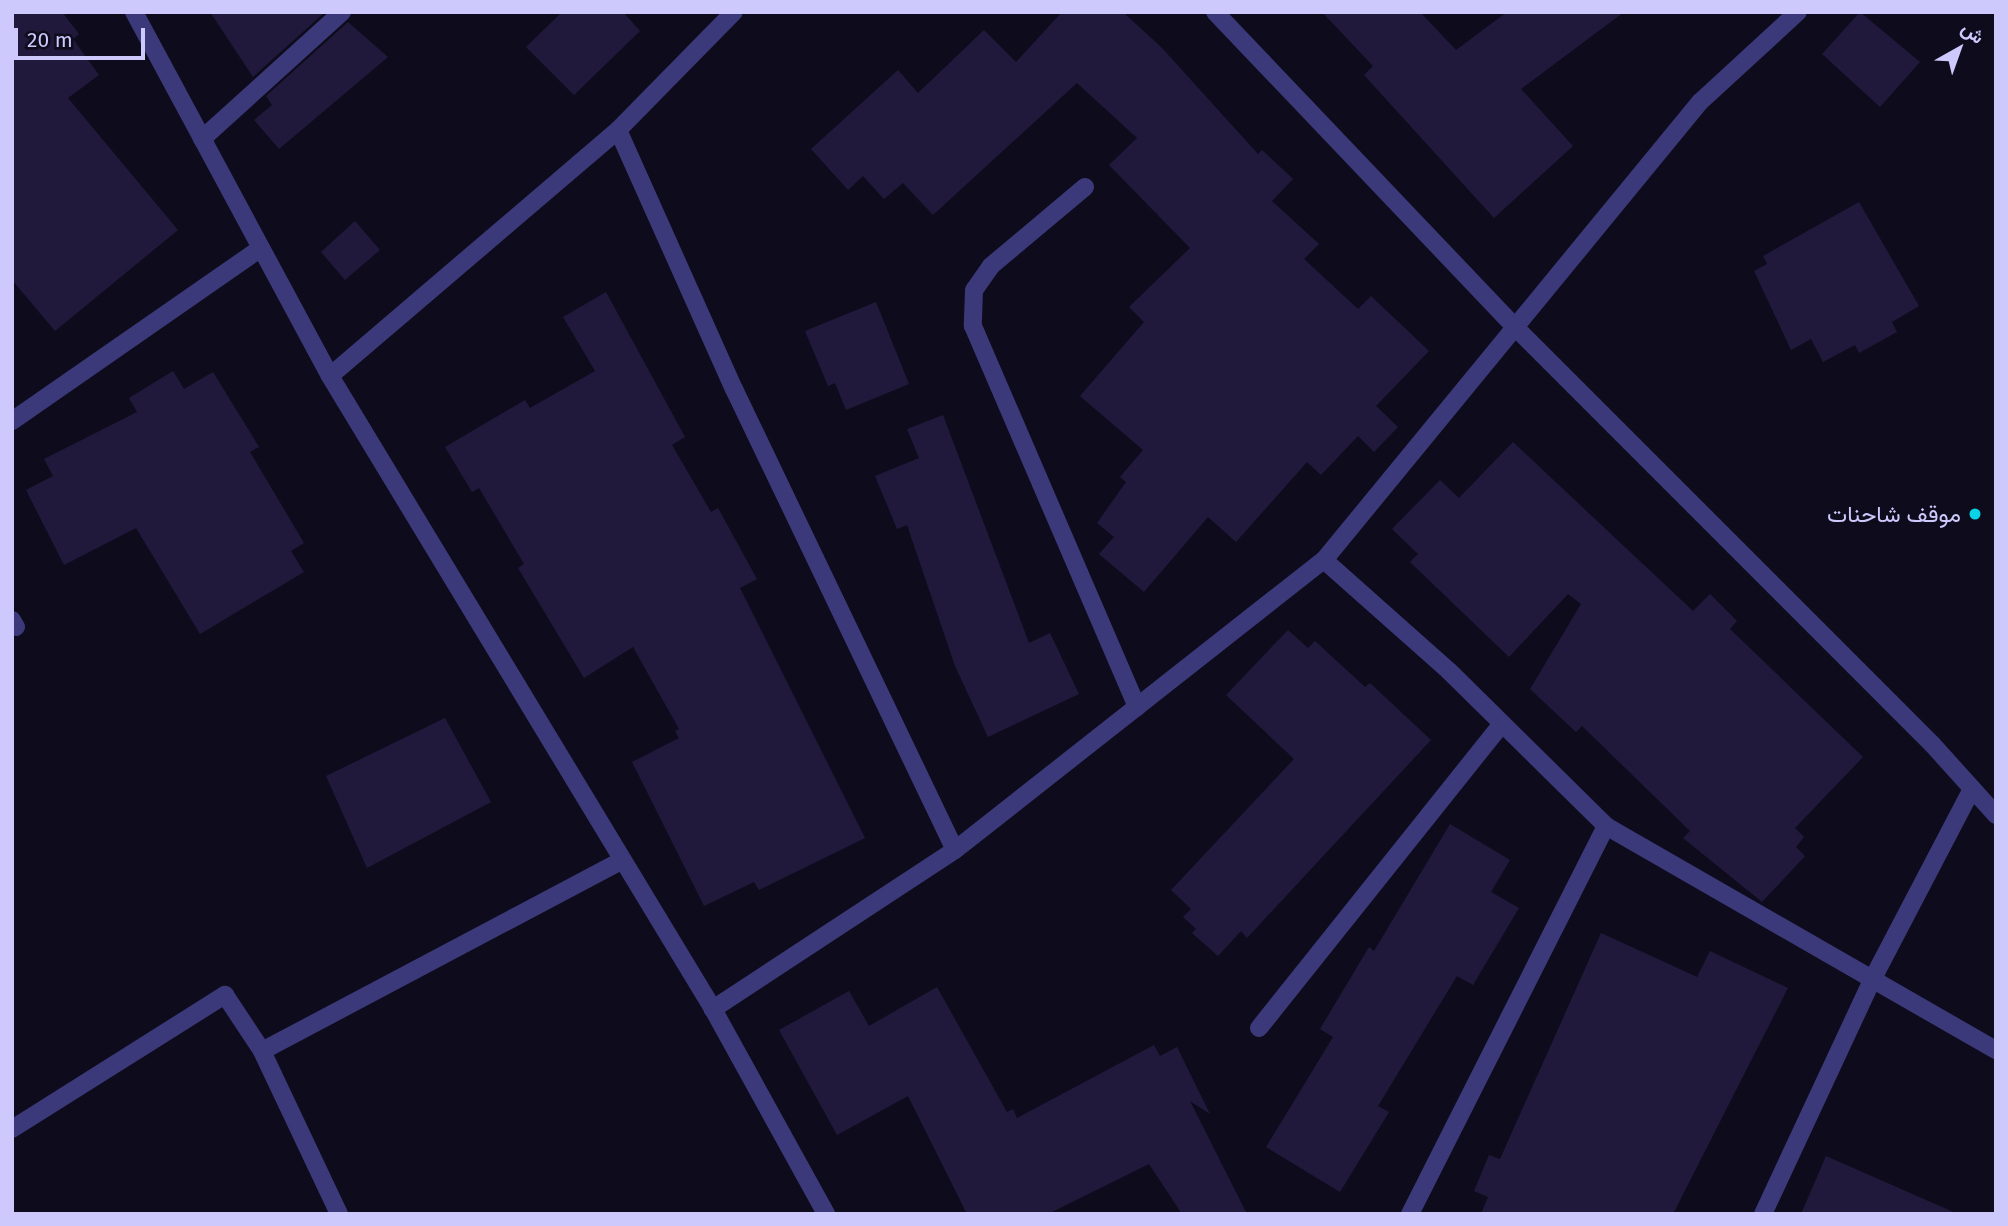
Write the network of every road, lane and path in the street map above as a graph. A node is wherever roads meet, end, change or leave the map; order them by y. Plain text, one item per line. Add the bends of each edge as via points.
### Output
1 (134, 12) edge
2 (341, 12) edge
3 (734, 12) edge
4 (1215, 12) edge
5 (1798, 12) edge
6 (618, 130) junction
7 (202, 139) junction
8 (1085, 187) dead end
9 (261, 248) junction
10 (1517, 329) junction
11 (330, 376) junction
12 (12, 421) edge
13 (1324, 560) junction
14 (1137, 707) junction
15 (1501, 724) junction
16 (1972, 789) junction
17 (1996, 815) edge
18 (1606, 825) junction
19 (956, 850) junction
20 (621, 861) junction
21 (1871, 982) junction
22 (713, 1009) junction
23 (1259, 1028) dead end
24 (1996, 1049) edge
25 (262, 1051) junction
26 (12, 1129) edge
27 (339, 1214) edge
28 (826, 1214) edge
29 (1410, 1214) edge
30 (1763, 1214) edge

1 - 7 street
2 - 7 street
3 - 6 street
4 - 10 street
5 - 10 street via 1700,102
6 - 11 street
6 - 19 street via 734,389
7 - 9 street
8 - 14 street via 991,266 974,290 973,326
9 - 11 street
9 - 12 street
10 - 13 street
10 - 16 street
11 - 20 street
13 - 14 street
13 - 15 street
14 - 19 street
15 - 18 street
15 - 23 street
16 - 17 street
16 - 21 street
18 - 21 street
18 - 29 street
19 - 22 street
20 - 22 street
20 - 25 street
21 - 24 street
21 - 30 street
22 - 28 street
25 - 26 street via 235,1004 225,995 216,996
25 - 27 street

